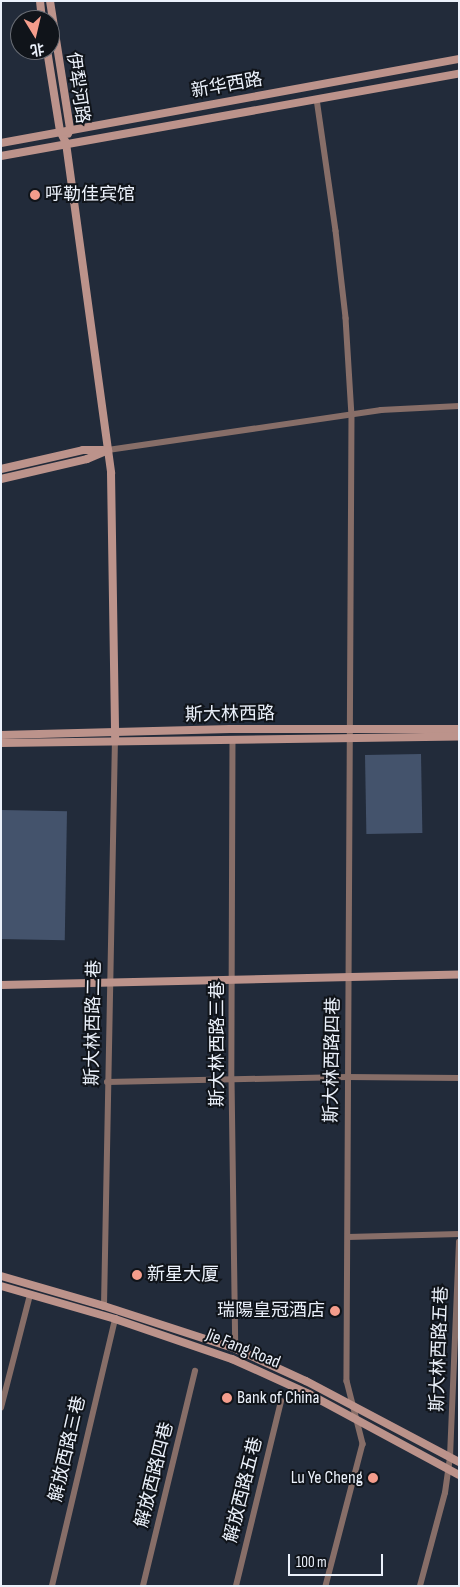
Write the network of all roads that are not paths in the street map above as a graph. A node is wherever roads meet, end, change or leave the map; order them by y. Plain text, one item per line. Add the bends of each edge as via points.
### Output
1 (50, 1) edge
2 (459, 59) edge
3 (49, 60) edge
4 (459, 74) edge
5 (317, 99) junction
6 (70, 129) junction
7 (60, 131) junction
8 (1, 143) edge
9 (66, 143) junction
10 (1, 156) edge
11 (459, 406) edge
12 (352, 415) junction
13 (108, 450) junction
14 (1, 469) edge
15 (1, 479) edge
16 (459, 729) edge
17 (352, 730) junction
18 (1, 735) edge
19 (114, 737) junction
20 (459, 737) edge
21 (352, 738) junction
22 (233, 739) junction
23 (1, 743) edge
24 (459, 975) edge
25 (349, 977) junction
26 (233, 979) junction
27 (110, 983) junction
28 (1, 985) edge
29 (347, 1077) junction
30 (459, 1078) edge
31 (232, 1079) junction
32 (107, 1082) junction
33 (459, 1234) edge
34 (348, 1237) junction
35 (459, 1242) edge
36 (1, 1276) edge
37 (1, 1286) edge
38 (30, 1295) junction
39 (104, 1306) junction
40 (458, 1314) edge
41 (115, 1319) junction
42 (236, 1348) junction
43 (196, 1371) dead end
44 (281, 1401) dead end
45 (353, 1406) junction
46 (1, 1408) edge
47 (356, 1419) junction
48 (450, 1457) junction
49 (459, 1462) edge
50 (448, 1469) junction
51 (459, 1475) edge
52 (52, 1586) edge
53 (143, 1586) edge
54 (236, 1586) edge
55 (326, 1586) edge
56 (420, 1586) edge

1 - 6 main road, 伊犁河路
2 - 6 main road, 新华西路
3 - 7 main road, 伊犁河路
4 - 5 main road, 新华西路
5 - 9 main road, 新华西路
5 - 12 street, 斯大林西路四巷 via 346,318
6 - 7 main road, 新华西路
6 - 9 main road, 伊犁河路
7 - 8 main road, 新华西路
7 - 9 main road, 伊犁河路
9 - 10 main road, 新华西路
9 - 13 main road
11 - 12 street via 381,410
12 - 13 street
12 - 17 street, 斯大林西路四巷
13 - 14 main road via 83,450
13 - 15 main road
13 - 19 main road
16 - 17 main road, 斯大林西路
17 - 19 main road, 斯大林西路 via 230,729
17 - 21 street, 斯大林西路四巷
18 - 19 main road, 斯大林西路
19 - 22 main road, 斯大林西路
19 - 23 main road, 斯大林西路
19 - 27 street, 斯大林西路二巷
20 - 21 main road, 斯大林西路
21 - 22 main road, 斯大林西路
21 - 25 street, 斯大林西路四巷
22 - 26 street, 斯大林西路三巷
24 - 25 main road
25 - 26 main road
25 - 29 street, 斯大林西路四巷
26 - 27 main road
26 - 31 street, 斯大林西路三巷
27 - 28 main road
27 - 32 street, 斯大林西路二巷
29 - 30 street
29 - 31 street
29 - 34 street, 斯大林西路四巷
31 - 32 street
31 - 42 street, 斯大林西路三巷
32 - 39 street, 斯大林西路二巷
33 - 34 street
34 - 45 street, 斯大林西路四巷 via 347,1381
35 - 40 street, 斯大林西路五巷
36 - 39 main road, Jie Fang Road
37 - 38 main road, Jie Fang Road
38 - 41 main road, Jie Fang Road
38 - 46 street
39 - 42 main road, Jie Fang Road
40 - 48 street, 斯大林西路五巷
41 - 47 main road, Jie Fang Road via 232,1359
41 - 52 street, 解放西路三巷
42 - 45 main road, Jie Fang Road
43 - 53 street, 解放西路四巷
44 - 54 street, 解放西路五巷
45 - 47 street, 斯大林西路四巷
45 - 48 main road, Jie Fang Road
47 - 50 main road, Jie Fang Road
47 - 55 street, 斯大林西路四巷 via 363,1444
48 - 49 main road, Jie Fang Road
48 - 50 street, 斯大林西路五巷
50 - 51 main road, Jie Fang Road
50 - 56 street, 斯大林西路五巷 via 445,1493

